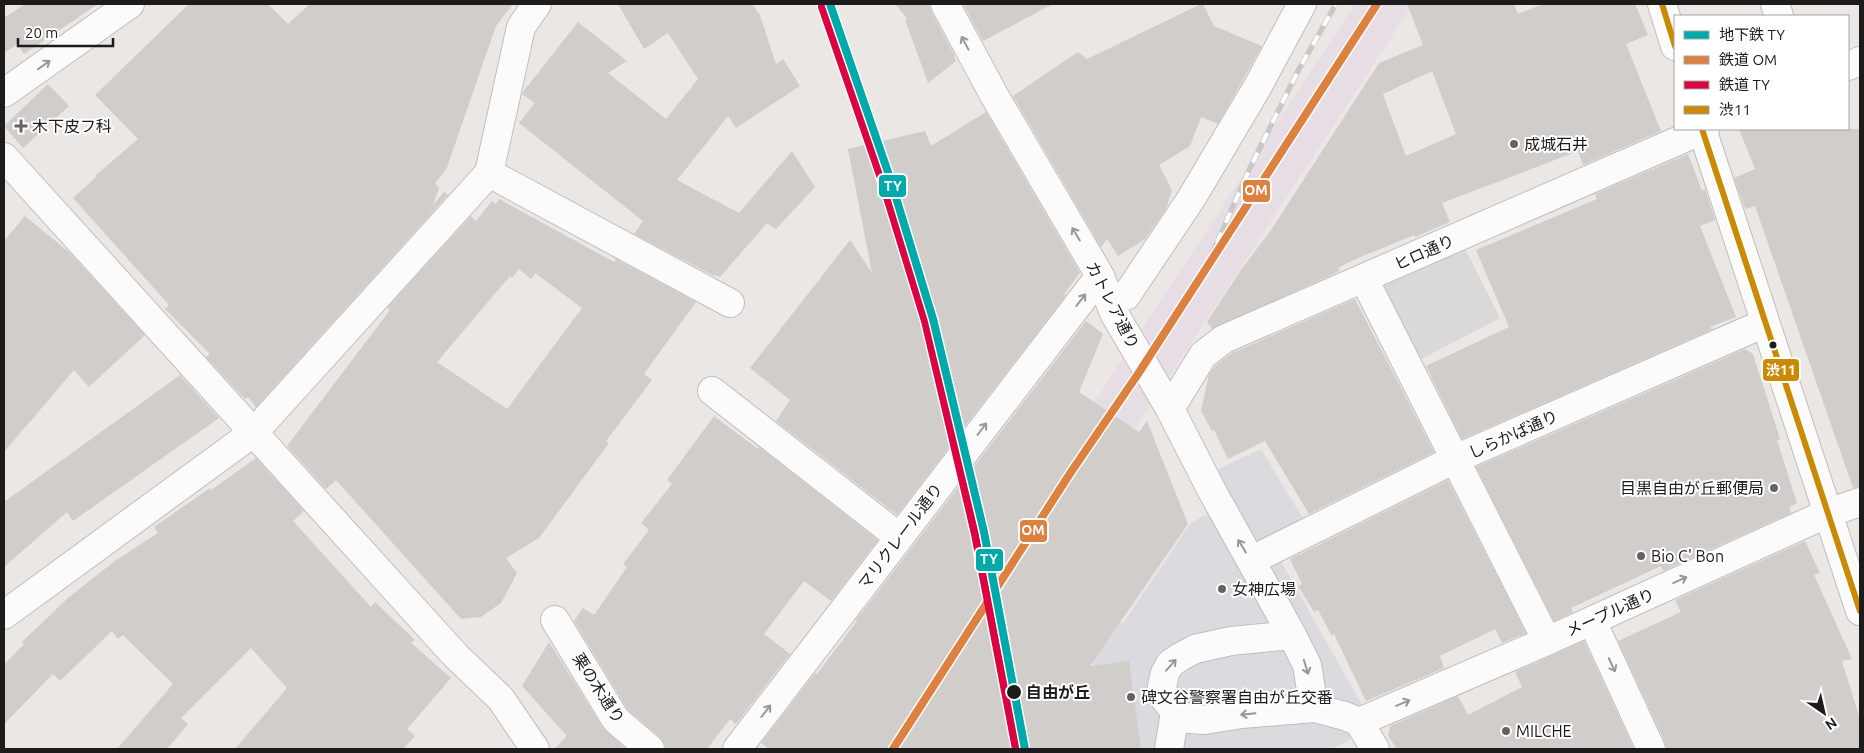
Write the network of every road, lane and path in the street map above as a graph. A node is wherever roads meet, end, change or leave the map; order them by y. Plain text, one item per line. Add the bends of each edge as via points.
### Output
1 (130, 4) edge
2 (537, 4) edge
3 (945, 4) edge
4 (1302, 4) edge
5 (1662, 4) edge
6 (1674, 43) edge
7 (4, 93) edge
8 (1701, 130) edge
9 (1703, 130) edge
10 (4, 157) edge
11 (489, 173) junction
12 (1100, 276) junction
13 (1364, 279) junction
14 (1126, 296) dead end
15 (730, 303) dead end
16 (1765, 323) junction
17 (712, 391) dead end
18 (1170, 409) junction
19 (254, 432) junction
20 (1455, 459) junction
21 (1860, 502) edge
22 (1828, 512) junction
23 (898, 538) junction
24 (1264, 554) dead end
25 (1860, 610) edge
26 (4, 615) edge
27 (555, 620) dead end
28 (1592, 621) junction
29 (1292, 635) junction
30 (1547, 641) junction
31 (1314, 708) junction
32 (1175, 712) junction
33 (1358, 722) junction
34 (534, 749) edge
35 (650, 749) edge
36 (737, 749) edge
37 (1169, 749) edge
38 (1375, 749) edge
39 (1651, 749) edge

7 -> 1 street
2 - 11 street via 521,27
12 -> 3 street, カトレア通り
4 - 14 street via 1191,199
5 - 6 street
8 - 13 street, ヒロ通り
9 - 16 street
10 - 19 street
11 - 15 street
11 - 19 street
12 - 18 street, カトレア通り via 1114,314
23 -> 12 street, マリクレール通り
13 - 18 street, ヒロ通り via 1224,339 1204,355
13 - 20 street
16 - 20 street, しらかば通り
16 - 22 street
17 - 23 street
29 -> 18 street, カトレア通り
19 - 26 street
19 - 34 street via 456,656 502,699
20 - 24 street, しらかば通り
20 - 30 street
21 - 22 street, メープル通り
22 - 25 street
28 -> 22 street, メープル通り
36 -> 23 street, マリクレール通り
27 - 35 street, 栗の木通り via 616,720
28 - 30 street, メープル通り
28 -> 39 street
29 -> 31 street, カトレア通り via 1307,665
32 -> 29 street via 1165,699 1162,686 1170,664 1180,657 1195,649 1231,641
33 -> 30 street, メープル通り
31 -> 32 street via 1204,720 1189,719
31 - 33 street
32 - 37 street
33 - 38 street

